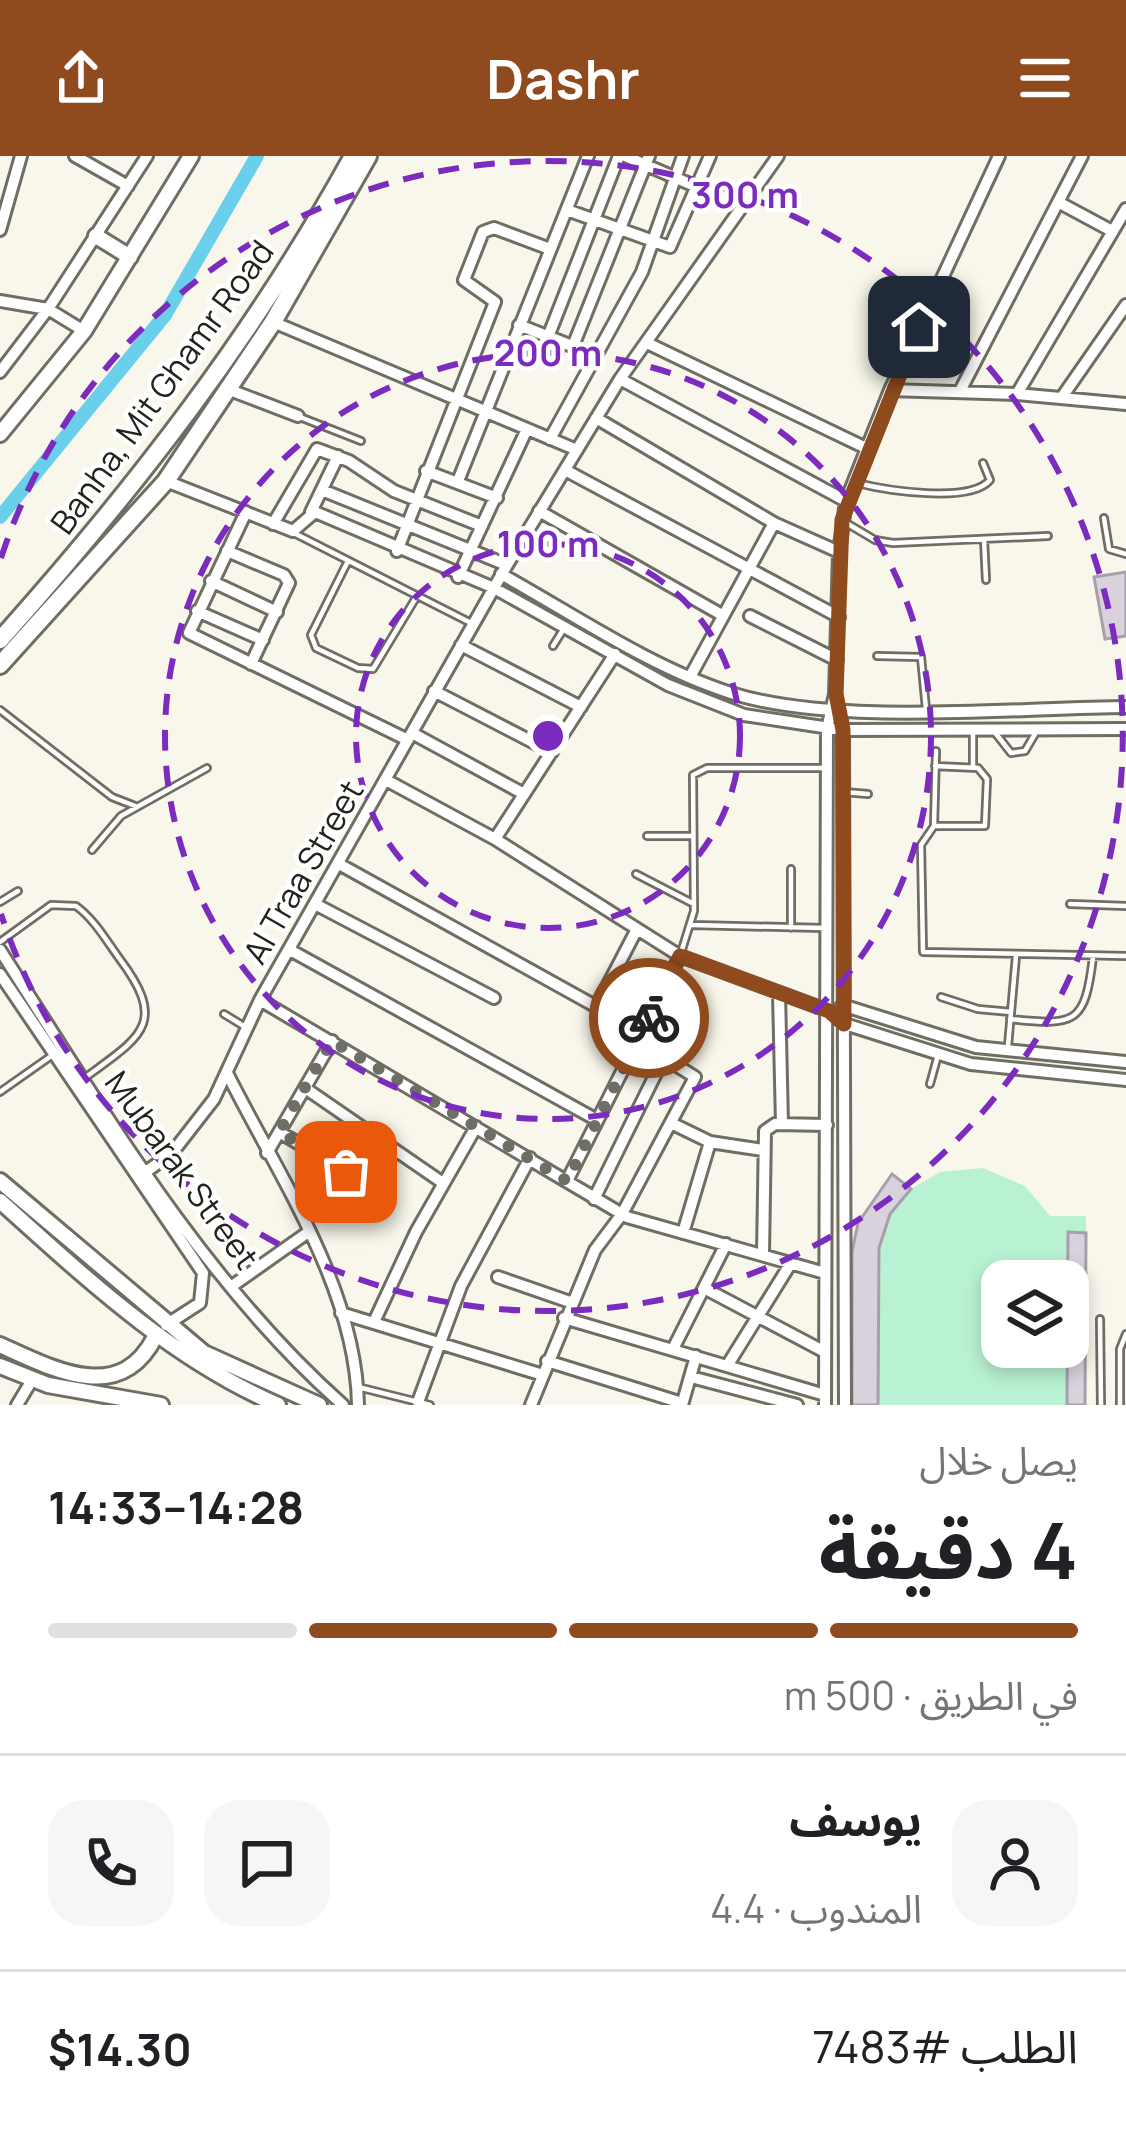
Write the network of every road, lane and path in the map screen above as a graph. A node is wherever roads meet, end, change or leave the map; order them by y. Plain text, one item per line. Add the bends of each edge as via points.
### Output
1 (21, 156) edge
2 (75, 156) edge
3 (147, 156) edge
4 (191, 156) edge
5 (353, 156) edge
6 (368, 156) edge
7 (588, 156) edge
8 (622, 156) edge
9 (682, 156) edge
10 (710, 156) edge
11 (778, 156) edge
12 (999, 156) edge
13 (1082, 156) edge
14 (647, 160) edge
15 (674, 178) junction
16 (128, 186) junction
17 (697, 187) junction
18 (1058, 202) junction
19 (1126, 209) edge
20 (567, 210) junction
21 (592, 221) junction
22 (0, 230) edge
23 (1112, 231) junction
24 (619, 232) junction
25 (96, 236) junction
26 (649, 243) junction
27 (550, 248) junction
28 (130, 257) junction
29 (0, 301) edge
30 (1126, 305) edge
31 (48, 309) junction
32 (273, 322) junction
33 (519, 325) junction
34 (84, 331) junction
35 (548, 337) junction
36 (647, 343) junction
37 (573, 346) junction
38 (592, 354) junction
39 (0, 372) edge
40 (213, 379) junction
41 (620, 379) junction
42 (230, 390) junction
43 (890, 390) junction
44 (960, 391) junction
45 (1017, 394) junction
46 (1062, 397) junction
47 (453, 399) junction
48 (1124, 401) edge
49 (485, 412) junction
50 (298, 416) joint
51 (596, 418) junction
52 (527, 428) junction
53 (0, 434) edge
54 (550, 439) junction
55 (362, 441) dead end
56 (866, 448) junction
57 (577, 450) junction
58 (338, 456) junction
59 (983, 463) dead end
60 (565, 470) junction
61 (426, 471) junction
62 (166, 481) junction
63 (458, 482) junction
64 (853, 482) junction
65 (322, 490) junction
66 (497, 498) junction
67 (417, 500) junction
68 (846, 501) junction
69 (539, 511) junction
70 (246, 512) junction
71 (311, 512) junction
72 (1104, 518) dead end
73 (842, 520) junction
74 (775, 523) junction
75 (273, 524) junction
76 (482, 526) junction
77 (409, 527) junction
78 (287, 530) junction
79 (1048, 536) dead end
80 (984, 538) junction
81 (471, 549) junction
82 (397, 550) junction
83 (226, 551) junction
84 (839, 552) junction
85 (1126, 554) edge
86 (349, 561) junction
87 (750, 567) junction
88 (504, 569) junction
89 (458, 577) junction
90 (986, 580) dead end
91 (211, 581) junction
92 (494, 588) junction
93 (417, 596) junction
94 (197, 611) junction
95 (277, 611) junction
96 (722, 615) junction
97 (750, 616) dead end
98 (839, 617) junction
99 (473, 624) junction
100 (564, 627) junction
101 (0, 640) edge
102 (263, 640) junction
103 (461, 645) junction
104 (553, 646) dead end
105 (614, 654) junction
106 (877, 656) dead end
107 (837, 660) junction
108 (0, 664) edge
109 (251, 664) junction
110 (690, 677) junction
111 (434, 691) junction
112 (836, 694) junction
113 (580, 707) junction
114 (1126, 707) edge
115 (980, 708) junction
116 (828, 709) junction
117 (842, 709) junction
118 (926, 709) junction
119 (0, 710) edge
120 (827, 729) junction
121 (843, 730) junction
122 (982, 730) junction
123 (1038, 730) junction
124 (1126, 730) edge
125 (410, 736) junction
126 (936, 751) dead end
127 (552, 752) junction
128 (935, 766) junction
129 (973, 767) junction
130 (207, 768) dead end
131 (827, 768) junction
132 (386, 780) junction
133 (844, 792) junction
134 (524, 794) junction
135 (868, 794) dead end
136 (112, 797) junction
137 (135, 806) junction
138 (121, 815) junction
139 (934, 826) junction
140 (647, 836) dead end
141 (693, 836) junction
142 (495, 839) junction
143 (92, 850) dead end
144 (339, 864) junction
145 (791, 869) dead end
146 (636, 874) dead end
147 (18, 891) dead end
148 (0, 902) edge
149 (315, 904) junction
150 (694, 904) junction
151 (1070, 904) dead end
152 (1126, 905) edge
153 (692, 925) junction
154 (791, 928) junction
155 (828, 928) junction
156 (637, 929) junction
157 (0, 946) edge
158 (290, 950) junction
159 (680, 956) junction
160 (1016, 956) junction
161 (1094, 956) junction
162 (1126, 956) edge
163 (0, 974) edge
164 (779, 993) junction
165 (941, 997) dead end
166 (494, 998) dead end
167 (260, 1000) junction
168 (598, 1004) junction
169 (844, 1005) junction
170 (829, 1011) junction
171 (864, 1011) junction
172 (224, 1014) dead end
173 (1010, 1016) junction
174 (844, 1024) junction
175 (247, 1028) junction
176 (860, 1029) junction
177 (639, 1036) junction
178 (332, 1041) junction
179 (953, 1041) junction
180 (1005, 1052) junction
181 (55, 1054) junction
182 (943, 1056) junction
183 (664, 1057) junction
184 (1126, 1062) edge
185 (1000, 1070) junction
186 (227, 1073) junction
187 (1126, 1080) edge
188 (79, 1082) junction
189 (930, 1084) dead end
190 (305, 1088) junction
191 (0, 1092) edge
192 (597, 1120) junction
193 (671, 1124) junction
194 (782, 1124) junction
195 (827, 1125) junction
196 (476, 1127) junction
197 (279, 1132) junction
198 (710, 1142) junction
199 (763, 1150) junction
200 (267, 1153) junction
201 (530, 1158) junction
202 (146, 1171) junction
203 (0, 1181) edge
204 (567, 1181) junction
205 (442, 1183) junction
206 (380, 1191) dead end
207 (594, 1199) junction
208 (0, 1201) edge
209 (622, 1214) junction
210 (683, 1232) junction
211 (307, 1233) junction
212 (726, 1244) junction
213 (763, 1254) junction
214 (791, 1263) junction
215 (825, 1273) junction
216 (498, 1277) dead end
217 (232, 1286) junction
218 (704, 1288) junction
219 (570, 1302) junction
220 (341, 1313) junction
221 (758, 1316) junction
222 (563, 1318) junction
223 (1100, 1318) dead end
224 (374, 1322) junction
225 (160, 1331) junction
226 (1126, 1334) edge
227 (438, 1338) junction
228 (0, 1346) edge
229 (673, 1349) junction
230 (1120, 1349) junction
231 (1100, 1350) junction
232 (825, 1352) junction
233 (696, 1356) junction
234 (548, 1361) junction
235 (0, 1366) edge
236 (728, 1366) junction
237 (543, 1375) junction
238 (691, 1377) junction
239 (32, 1380) junction
240 (358, 1387) junction
241 (825, 1400) edge
242 (424, 1404) edge
243 (682, 1404) edge
244 (17, 1405) edge
245 (160, 1405) edge
246 (278, 1405) edge
247 (319, 1405) edge
248 (343, 1405) edge
249 (358, 1405) edge
250 (531, 1405) edge
251 (796, 1405) edge
252 (845, 1405) edge
253 (1101, 1405) edge
254 (1120, 1405) edge

1 - 22 street
2 - 16 street
3 - 16 street
4 - 28 main road
5 - 40 highway, Banha, Mit Ghamr Road
6 - 32 highway, Banha, Mit Ghamr Road
7 - 20 street
8 - 14 street
8 - 21 street
9 - 15 street
10 - 17 street
11 - 36 street, Al Traa Street
12 - 43 street
13 - 18 street
14 - 15 street
14 - 24 street
15 - 17 street
15 - 26 street
16 - 25 street
17 - 26 street via 673,244
18 - 23 street
18 - 44 street
19 - 23 street
20 - 21 street
20 - 27 street
21 - 24 street
21 - 35 street
23 - 45 street
24 - 26 street
24 - 37 street
25 - 28 main road
25 - 31 street
26 - 38 street via 642,272
27 - 33 street
27 - 47 street via 494,228 483,232 464,280 495,302
28 - 34 main road
29 - 31 street
30 - 46 street
31 - 34 street
31 - 39 street
32 - 42 highway, Banha, Mit Ghamr Road
32 - 47 street
33 - 35 street
33 - 49 street
34 - 53 main road
35 - 37 street
36 - 41 street, Al Traa Street
36 - 56 street
37 - 38 street
38 - 54 street
40 - 42 highway
40 - 101 highway, Banha, Mit Ghamr Road via 108,518
41 - 51 street, Al Traa Street
41 - 68 street
42 - 50 street
42 - 62 highway, Banha, Mit Ghamr Road
43 - 44 street
43 - 56 street
44 - 45 street
45 - 46 street
46 - 48 street
47 - 49 street
47 - 61 street
49 - 52 street
49 - 63 street
50 - 55 lane
51 - 57 street, Al Traa Street
51 - 74 street
52 - 54 street
52 - 66 street
54 - 57 street
56 - 64 street
57 - 60 street, Al Traa Street
58 - 65 street
58 - 67 street
58 - 75 street via 311,453
59 - 64 lane via 989,480 979,489 905,493
60 - 69 street, Al Traa Street
60 - 87 street
61 - 63 street
61 - 67 street
62 - 70 street
62 - 108 highway, Banha, Mit Ghamr Road
63 - 66 street
64 - 68 street
65 - 71 street
65 - 77 street
66 - 76 street
67 - 76 street
67 - 77 street
68 - 73 street
69 - 88 street, Al Traa Street
69 - 96 street
70 - 75 street
70 - 83 street
71 - 78 street via 299,530
71 - 82 street
72 - 85 lane via 1108,549
73 - 80 lane via 884,542
73 - 84 street
74 - 84 street
74 - 87 street
75 - 78 street
76 - 81 street
77 - 81 street
77 - 82 street
78 - 86 lane
79 - 80 lane
80 - 90 lane
81 - 88 street
81 - 89 street
82 - 89 street
83 - 91 street
83 - 95 street via 287,578
84 - 98 street
86 - 93 lane
86 - 93 lane via 311,635 316,648 373,669
87 - 96 street
87 - 98 street
88 - 92 street, Al Traa Street
88 - 110 street
89 - 92 street
91 - 94 street
91 - 95 street
92 - 99 street, Al Traa Street
92 - 100 street
93 - 99 lane
94 - 102 street
94 - 109 street via 189,633
95 - 102 street
96 - 110 street
97 - 107 street
98 - 107 street
99 - 103 street, Al Traa Street
100 - 104 lane
100 - 105 street
102 - 109 street
103 - 111 street, Al Traa Street
103 - 113 street
105 - 113 street
105 - 120 street via 718,706
106 - 118 lane via 921,657
107 - 112 street
109 - 125 street
110 - 116 street via 762,701
111 - 125 street, Al Traa Street
111 - 127 street
112 - 116 street
112 - 117 street
113 - 127 street
114 - 115 street
115 - 118 street
115 - 122 street
116 - 117 street
116 - 120 street
117 - 118 street
117 - 121 street
119 - 136 lane
120 - 121 street
120 - 131 street
121 - 122 street
121 - 133 street
122 - 123 street
122 - 123 lane via 1011,754 1025,751
122 - 129 lane
123 - 124 street
125 - 132 street, Al Traa Street
125 - 134 street
126 - 128 lane
127 - 134 street
128 - 129 lane
128 - 139 lane
129 - 139 lane via 987,773 986,823
130 - 137 lane
131 - 141 lane via 698,769
131 - 155 street
132 - 142 street
132 - 144 street, Al Traa Street
133 - 135 lane
133 - 169 street
134 - 142 street
136 - 137 lane
136 - 138 lane
137 - 138 lane
138 - 143 lane
139 - 160 lane via 921,845 921,949
140 - 141 lane
141 - 150 lane
142 - 156 street
144 - 149 street, Al Traa Street
144 - 168 street
145 - 154 lane
146 - 150 lane
147 - 148 lane
149 - 158 street, Al Traa Street
149 - 166 street
150 - 153 lane
151 - 152 lane
153 - 154 lane
153 - 159 lane
154 - 155 lane
155 - 170 street
156 - 159 street
156 - 168 street
157 - 188 street, Mubarak Street
157 - 188 lane via 51,905 76,906 144,991 143,1030
158 - 167 street, Al Traa Street
158 - 192 street
159 - 164 street
159 - 177 street
160 - 161 lane
160 - 173 lane
161 - 162 lane
161 - 173 lane via 1078,1016 1064,1023
163 - 181 street, Mubarak Street
164 - 170 street
164 - 194 street
165 - 173 lane
167 - 175 street, Al Traa Street
167 - 178 street
168 - 177 street
169 - 170 street
169 - 171 street
169 - 174 street
170 - 174 street
170 - 195 street
171 - 176 street
171 - 179 street
172 - 175 lane
173 - 180 lane
174 - 176 street
174 - 252 street
175 - 186 street, Al Traa Street
176 - 182 street
177 - 183 street
177 - 192 street
178 - 190 street
178 - 196 street
179 - 180 street
179 - 182 street
180 - 184 street
180 - 185 street
181 - 188 street, Mubarak Street
181 - 191 lane
182 - 185 street
182 - 189 lane
183 - 193 street via 694,1073
183 - 207 street
185 - 187 street
186 - 200 street
186 - 202 street, Al Traa Street via 195,1127
188 - 202 street, Mubarak Street
188 - 225 street, Mubarak Street via 203,1273 200,1304
190 - 197 street
190 - 205 street
192 - 204 street
193 - 198 street
193 - 209 street
194 - 195 street
194 - 199 street via 766,1131
195 - 215 street
196 - 201 street
196 - 205 street
197 - 200 street
197 - 206 street
198 - 199 street
198 - 210 street
199 - 213 street
200 - 211 street
201 - 204 street
201 - 227 street
202 - 217 street, Mubarak Street
203 - 225 main road
204 - 207 street
205 - 224 street
207 - 209 street
208 - 225 main road
209 - 210 street
209 - 219 street
210 - 212 street
211 - 217 street
211 - 220 street
212 - 213 street
212 - 218 street
213 - 214 street
214 - 215 street
214 - 221 street
215 - 232 street
216 - 219 street
217 - 248 street, Mubarak Street
218 - 221 street
218 - 229 street
219 - 222 street
220 - 224 street
220 - 240 street
221 - 232 street
221 - 236 street
222 - 229 street
222 - 234 street
223 - 231 lane
224 - 227 street
225 - 228 main road via 132,1371 105,1380
225 - 246 main road via 208,1372
225 - 247 main road
226 - 230 lane
227 - 237 street
227 - 242 street
229 - 233 street
230 - 231 lane
230 - 254 lane
231 - 253 lane
232 - 241 street
233 - 236 street
233 - 238 street
234 - 237 street
234 - 243 street
235 - 239 main road
236 - 241 street
237 - 250 street
238 - 243 street
238 - 251 street
239 - 244 street
239 - 245 main road
240 - 242 lane
240 - 249 street

